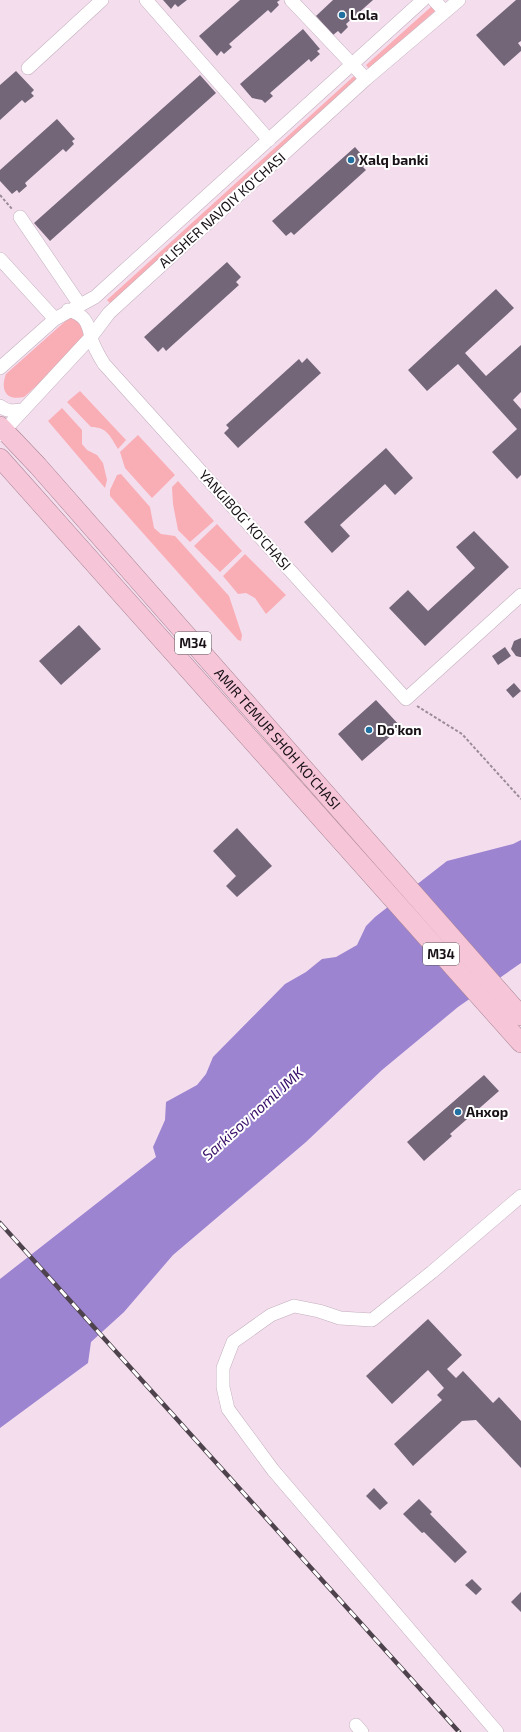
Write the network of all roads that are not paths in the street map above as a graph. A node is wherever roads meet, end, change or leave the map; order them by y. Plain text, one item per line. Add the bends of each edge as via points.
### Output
1 (102, 0) edge
2 (146, 0) edge
3 (291, 0) edge
4 (423, 0) edge
5 (434, 0) edge
6 (459, 0) edge
7 (445, 12) junction
8 (351, 65) junction
9 (28, 68) dead end
10 (366, 79) junction
11 (269, 140) junction
12 (20, 217) road end
13 (0, 260) edge
14 (74, 308) junction
15 (54, 319) junction
16 (91, 337) junction
17 (0, 368) edge
18 (0, 406) edge
19 (22, 410) junction
20 (1, 430) edge
21 (0, 458) edge
22 (521, 595) edge
23 (521, 1016) edge
24 (516, 1039) edge
25 (521, 1196) edge
26 (498, 1732) edge

1 - 9 street
2 - 11 street
3 - 8 street
4 - 8 street, ALISHER NAVOIY KO'CHASI
5 - 7 street
6 - 7 street, ALISHER NAVOIY KO'CHASI
7 - 10 street, ALISHER NAVOIY KO'CHASI
8 - 10 street
8 - 11 street, ALISHER NAVOIY KO'CHASI
10 - 16 street, ALISHER NAVOIY KO'CHASI via 109,313
11 - 14 street, ALISHER NAVOIY KO'CHASI via 95,297
12 - 14 street
13 - 15 street
14 - 15 street, ALISHER NAVOIY KO'CHASI
14 - 16 street, YANGIBOG‘ KO'CHASI via 90,328
15 - 17 street, ALISHER NAVOIY KO'CHASI
16 - 19 street, ALISHER NAVOIY KO'CHASI
16 - 22 street, YANGIBOG‘ KO'CHASI via 104,364 406,699
18 - 19 street via 4,410
19 - 20 street, ALISHER NAVOIY KO'CHASI
20 - 23 highway, AMIR TEMUR SHOH KO'CHASI / M34 via 43,472
21 - 24 highway, AMIR TEMUR SHOH KO'CHASI / M34
25 - 26 street via 372,1320 340,1318 294,1306 271,1315 233,1342 223,1368 223,1387 228,1409 261,1454

